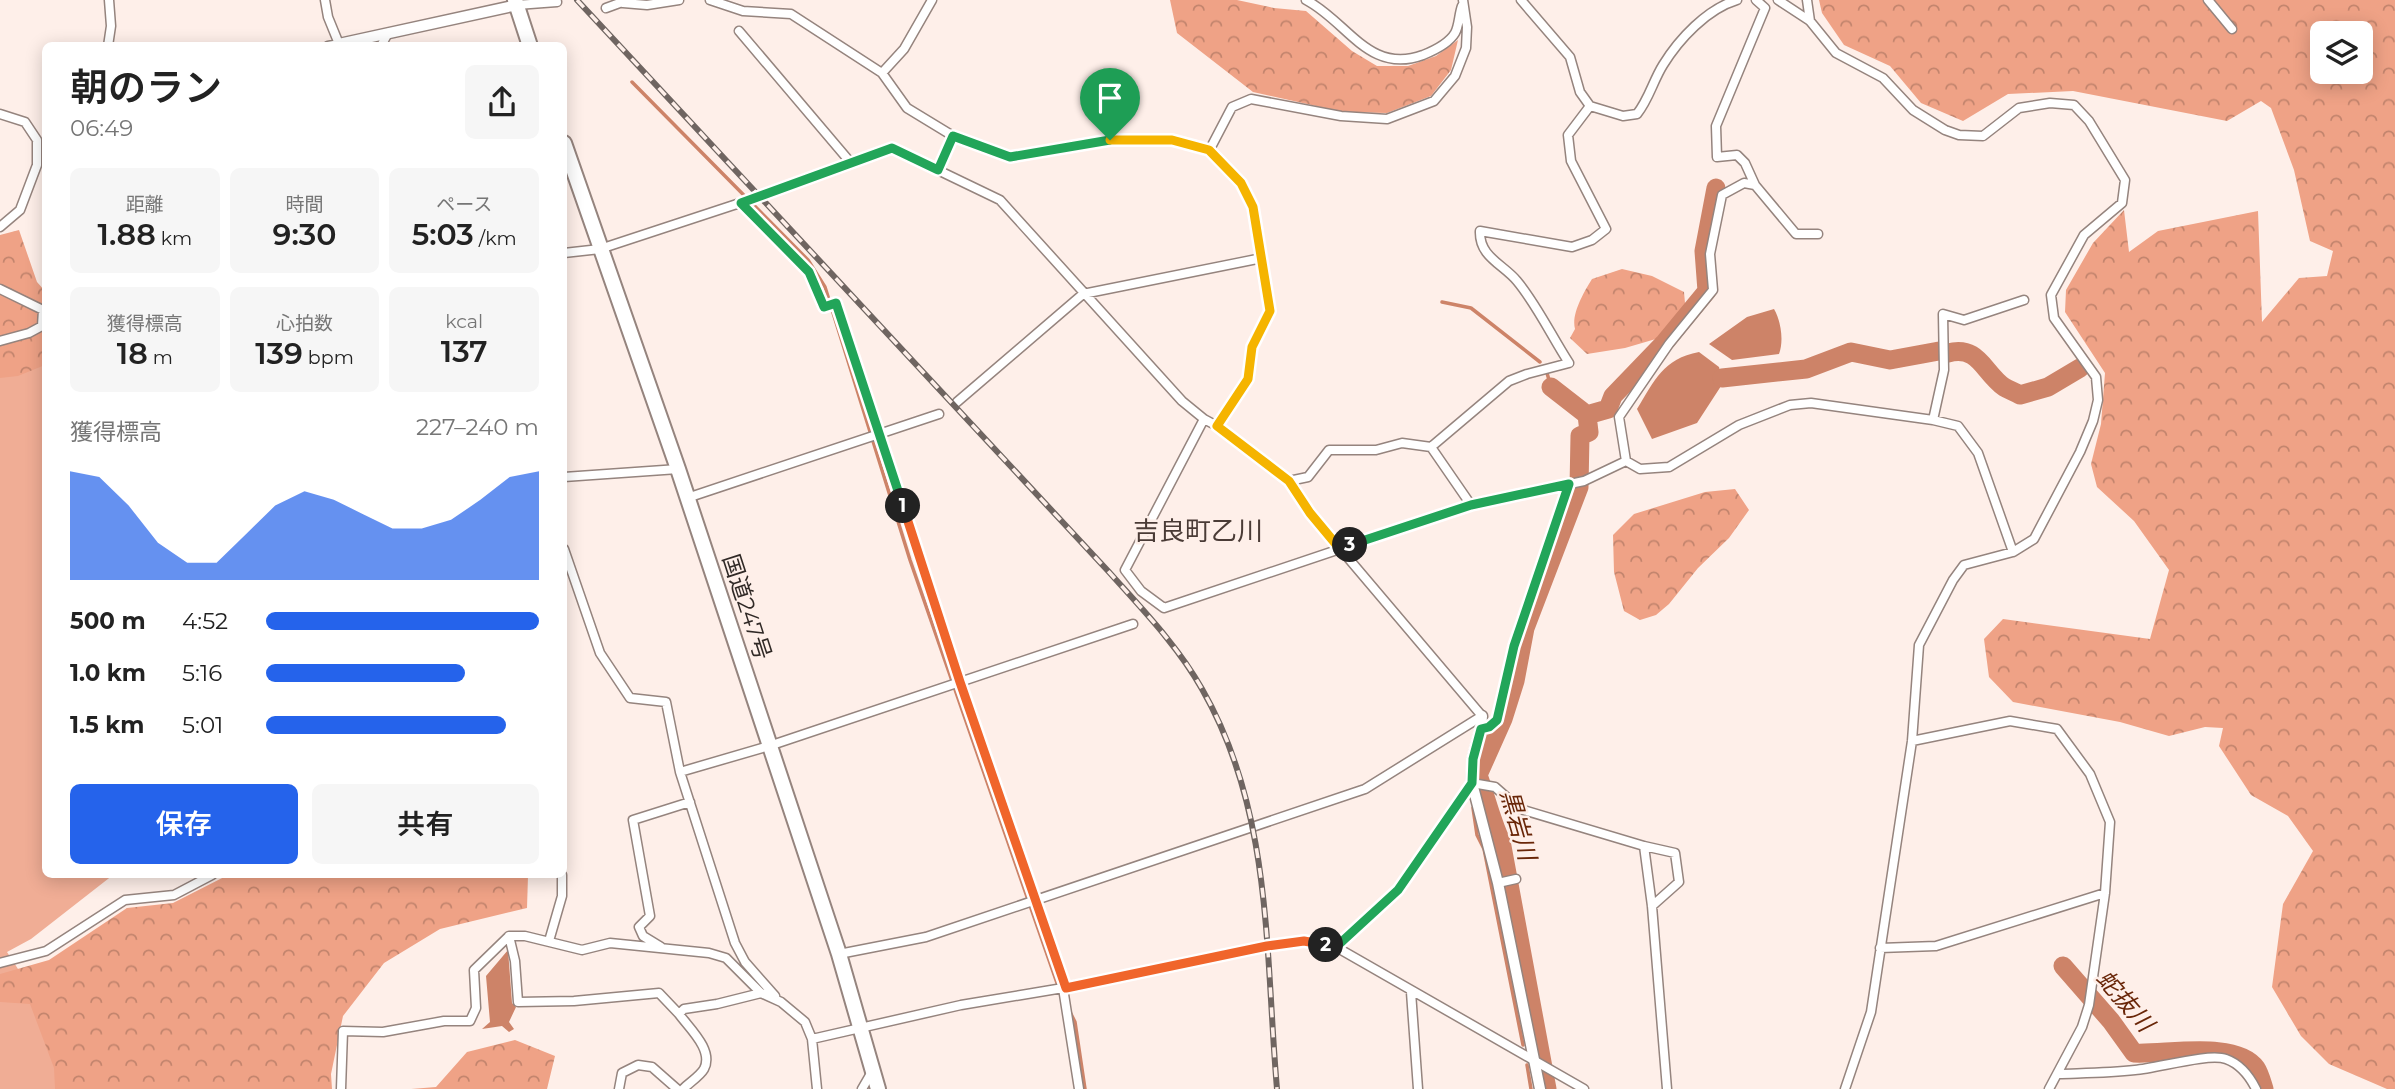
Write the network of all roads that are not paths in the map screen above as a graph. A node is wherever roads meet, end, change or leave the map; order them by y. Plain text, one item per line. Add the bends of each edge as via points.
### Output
1 (109, 0) edge
2 (325, 0) edge
3 (679, 0) edge
4 (710, 0) edge
5 (932, 0) edge
6 (1306, 0) edge
7 (1521, 0) edge
8 (1737, 0) edge
9 (1756, 0) edge
10 (1778, 0) edge
11 (1807, 0) edge
12 (2208, 0) edge
13 (625, 1) edge
14 (557, 2) edge
15 (516, 3) edge
16 (606, 8) dead end
17 (1810, 21) junction
18 (2232, 29) dead end
19 (739, 31) dead end
20 (388, 33) junction
21 (109, 42) edge
22 (333, 42) edge
23 (348, 42) edge
24 (383, 42) edge
25 (529, 42) edge
26 (881, 74) junction
27 (1590, 106) junction
28 (0, 114) edge
29 (953, 136) junction
30 (1209, 150) junction
31 (567, 152) edge
32 (850, 163) junction
33 (938, 170) junction
34 (1755, 185) junction
35 (742, 202) junction
36 (0, 227) edge
37 (1818, 234) dead end
38 (600, 249) junction
39 (567, 253) edge
40 (1262, 258) junction
41 (0, 289) edge
42 (1083, 294) junction
43 (2024, 300) dead end
44 (42, 310) edge
45 (42, 326) edge
46 (0, 341) edge
47 (957, 401) dead end
48 (939, 414) dead end
49 (1204, 419) junction
50 (1933, 420) junction
51 (1217, 426) junction
52 (879, 435) junction
53 (1431, 447) junction
54 (1626, 461) junction
55 (678, 469) junction
56 (567, 477) edge
57 (1289, 481) junction
58 (1569, 484) junction
59 (687, 498) junction
60 (1471, 505) junction
61 (1340, 549) junction
62 (2013, 552) junction
63 (567, 558) edge
64 (1133, 624) dead end
65 (960, 682) junction
66 (1482, 716) junction
67 (1481, 729) junction
68 (1912, 741) junction
69 (769, 746) junction
70 (680, 772) junction
71 (1472, 783) junction
72 (690, 802) junction
73 (1644, 846) junction
74 (206, 878) edge
75 (562, 878) edge
76 (1515, 879) dead end
77 (1498, 883) junction
78 (2105, 893) junction
79 (1035, 901) junction
80 (1652, 906) junction
81 (509, 936) junction
82 (549, 941) junction
83 (1336, 947) junction
84 (663, 948) junction
85 (1880, 948) junction
86 (839, 954) junction
87 (0, 963) edge
88 (1064, 989) junction
89 (1411, 992) junction
90 (761, 993) junction
91 (781, 1002) junction
92 (679, 1014) junction
93 (860, 1028) junction
94 (812, 1039) junction
95 (1535, 1062) junction
96 (873, 1070) junction
97 (2058, 1074) junction
98 (341, 1089) edge
99 (619, 1089) edge
100 (677, 1089) edge
101 (683, 1089) edge
102 (817, 1089) edge
103 (862, 1089) edge
104 (878, 1089) edge
105 (1079, 1089) edge
106 (1418, 1089) edge
107 (1540, 1089) edge
108 (1584, 1089) edge
109 (1667, 1089) edge
110 (1845, 1089) edge
111 (2049, 1089) edge
112 (2256, 1089) edge

1 - 21 street
2 - 22 street
3 - 13 street via 647,5
4 - 26 street via 743,11 791,14
5 - 26 street via 904,49
6 - 30 street via 1324,10 1362,47 1383,58 1409,60 1433,51 1454,34 1463,0 1466,48 1455,76 1434,101 1387,119 1341,116 1251,99 1233,107
7 - 27 street via 1570,57 1580,92
8 - 27 street via 1700,19 1663,65 1637,114 1623,116
9 - 34 street via 1765,8 1716,126 1717,157 1737,155
10 - 17 street
11 - 17 street
12 - 18 street
13 - 16 street
14 - 15 street
15 - 20 street
15 - 25 highway
17 - 62 street via 1836,53 1883,78 1913,110 1959,135 1983,136 2019,108 2074,105 2125,180 2122,203 2084,235 2051,295 2054,318 2096,377 2098,400 2093,421 2034,539
19 - 32 street
20 - 23 street
20 - 24 street
26 - 29 street via 906,108
27 - 53 street via 1568,135 1571,161 1606,229 1572,247 1479,231 1479,242 1516,280 1569,363 1509,381
28 - 36 street via 25,122 37,140 37,165 20,211
29 - 30 street via 1010,157 1110,140 1172,140
29 - 33 street
30 - 40 street via 1241,183 1253,207
31 - 38 highway, 国道247号
32 - 33 street via 892,148
32 - 35 street, bridge
33 - 42 street via 1000,200
34 - 37 street via 1796,234
34 - 54 street via 1744,183 1722,195 1710,254 1713,290 1619,417
35 - 38 street
35 - 52 street via 809,272 824,307 836,303
38 - 39 street
38 - 55 highway, 国道247号
40 - 42 street
40 - 51 street via 1270,311 1252,347 1248,379
41 - 44 street
42 - 47 street
42 - 49 street
43 - 50 street via 1964,320 1943,314 1944,370
45 - 46 street
48 - 52 street
49 - 51 street
49 - 61 street via 1125,570 1142,591 1164,608
50 - 54 street via 1811,403 1790,405 1739,425 1669,467 1640,470
50 - 62 street via 1958,426 1978,453
51 - 57 street
52 - 59 street
52 - 65 street
53 - 57 street via 1402,443 1376,450 1329,450 1308,477
53 - 60 street
54 - 58 street
55 - 56 street
55 - 59 highway, 国道247号
57 - 61 street
58 - 60 street
58 - 67 street via 1514,646 1497,720
59 - 69 highway, 国道247号
60 - 61 street
61 - 66 street
62 - 68 street via 1964,565 1953,580 1919,645
63 - 70 street via 600,653 630,698 666,702
64 - 65 street
65 - 69 street
65 - 79 street
66 - 67 street
66 - 79 street via 1365,789
67 - 71 street
68 - 78 street via 2010,721 2057,729 2090,774 2110,822
68 - 85 street
69 - 70 street
69 - 86 highway, 国道247号
70 - 72 street
71 - 73 street via 1494,787 1520,809
71 - 77 street
71 - 83 street via 1398,890
72 - 84 street via 633,820 650,916 639,927 643,936
72 - 91 street via 735,943 745,962
73 - 80 street
73 - 80 street via 1675,853 1679,881
74 - 87 street via 174,895 125,900 46,951
75 - 82 street via 562,896
76 - 77 street
77 - 95 street
78 - 85 street via 1936,946
78 - 97 street via 2090,1005
79 - 86 street via 926,937
79 - 88 street
80 - 109 street
81 - 82 street
81 - 92 street via 518,1002 659,993
81 - 98 street via 474,970 476,1008 470,1021 383,1032 343,1031
82 - 84 street via 582,950 610,943
83 - 88 street via 1304,941 1267,946
83 - 89 street
84 - 90 street via 726,958
85 - 110 street via 1871,1012
86 - 93 highway, 国道247号
88 - 93 street via 961,1004
88 - 105 street
89 - 95 street
89 - 106 street
90 - 91 street
90 - 92 street via 684,1009
91 - 94 street via 805,1022
92 - 101 street via 707,1056 704,1070
93 - 94 street
93 - 96 highway, 国道247号
94 - 102 street
95 - 107 street
95 - 108 street
96 - 103 street
96 - 104 highway, 国道247号
97 - 111 street
97 - 112 street via 2135,1070 2213,1057 2238,1065
99 - 100 street via 622,1073 638,1065 652,1067

